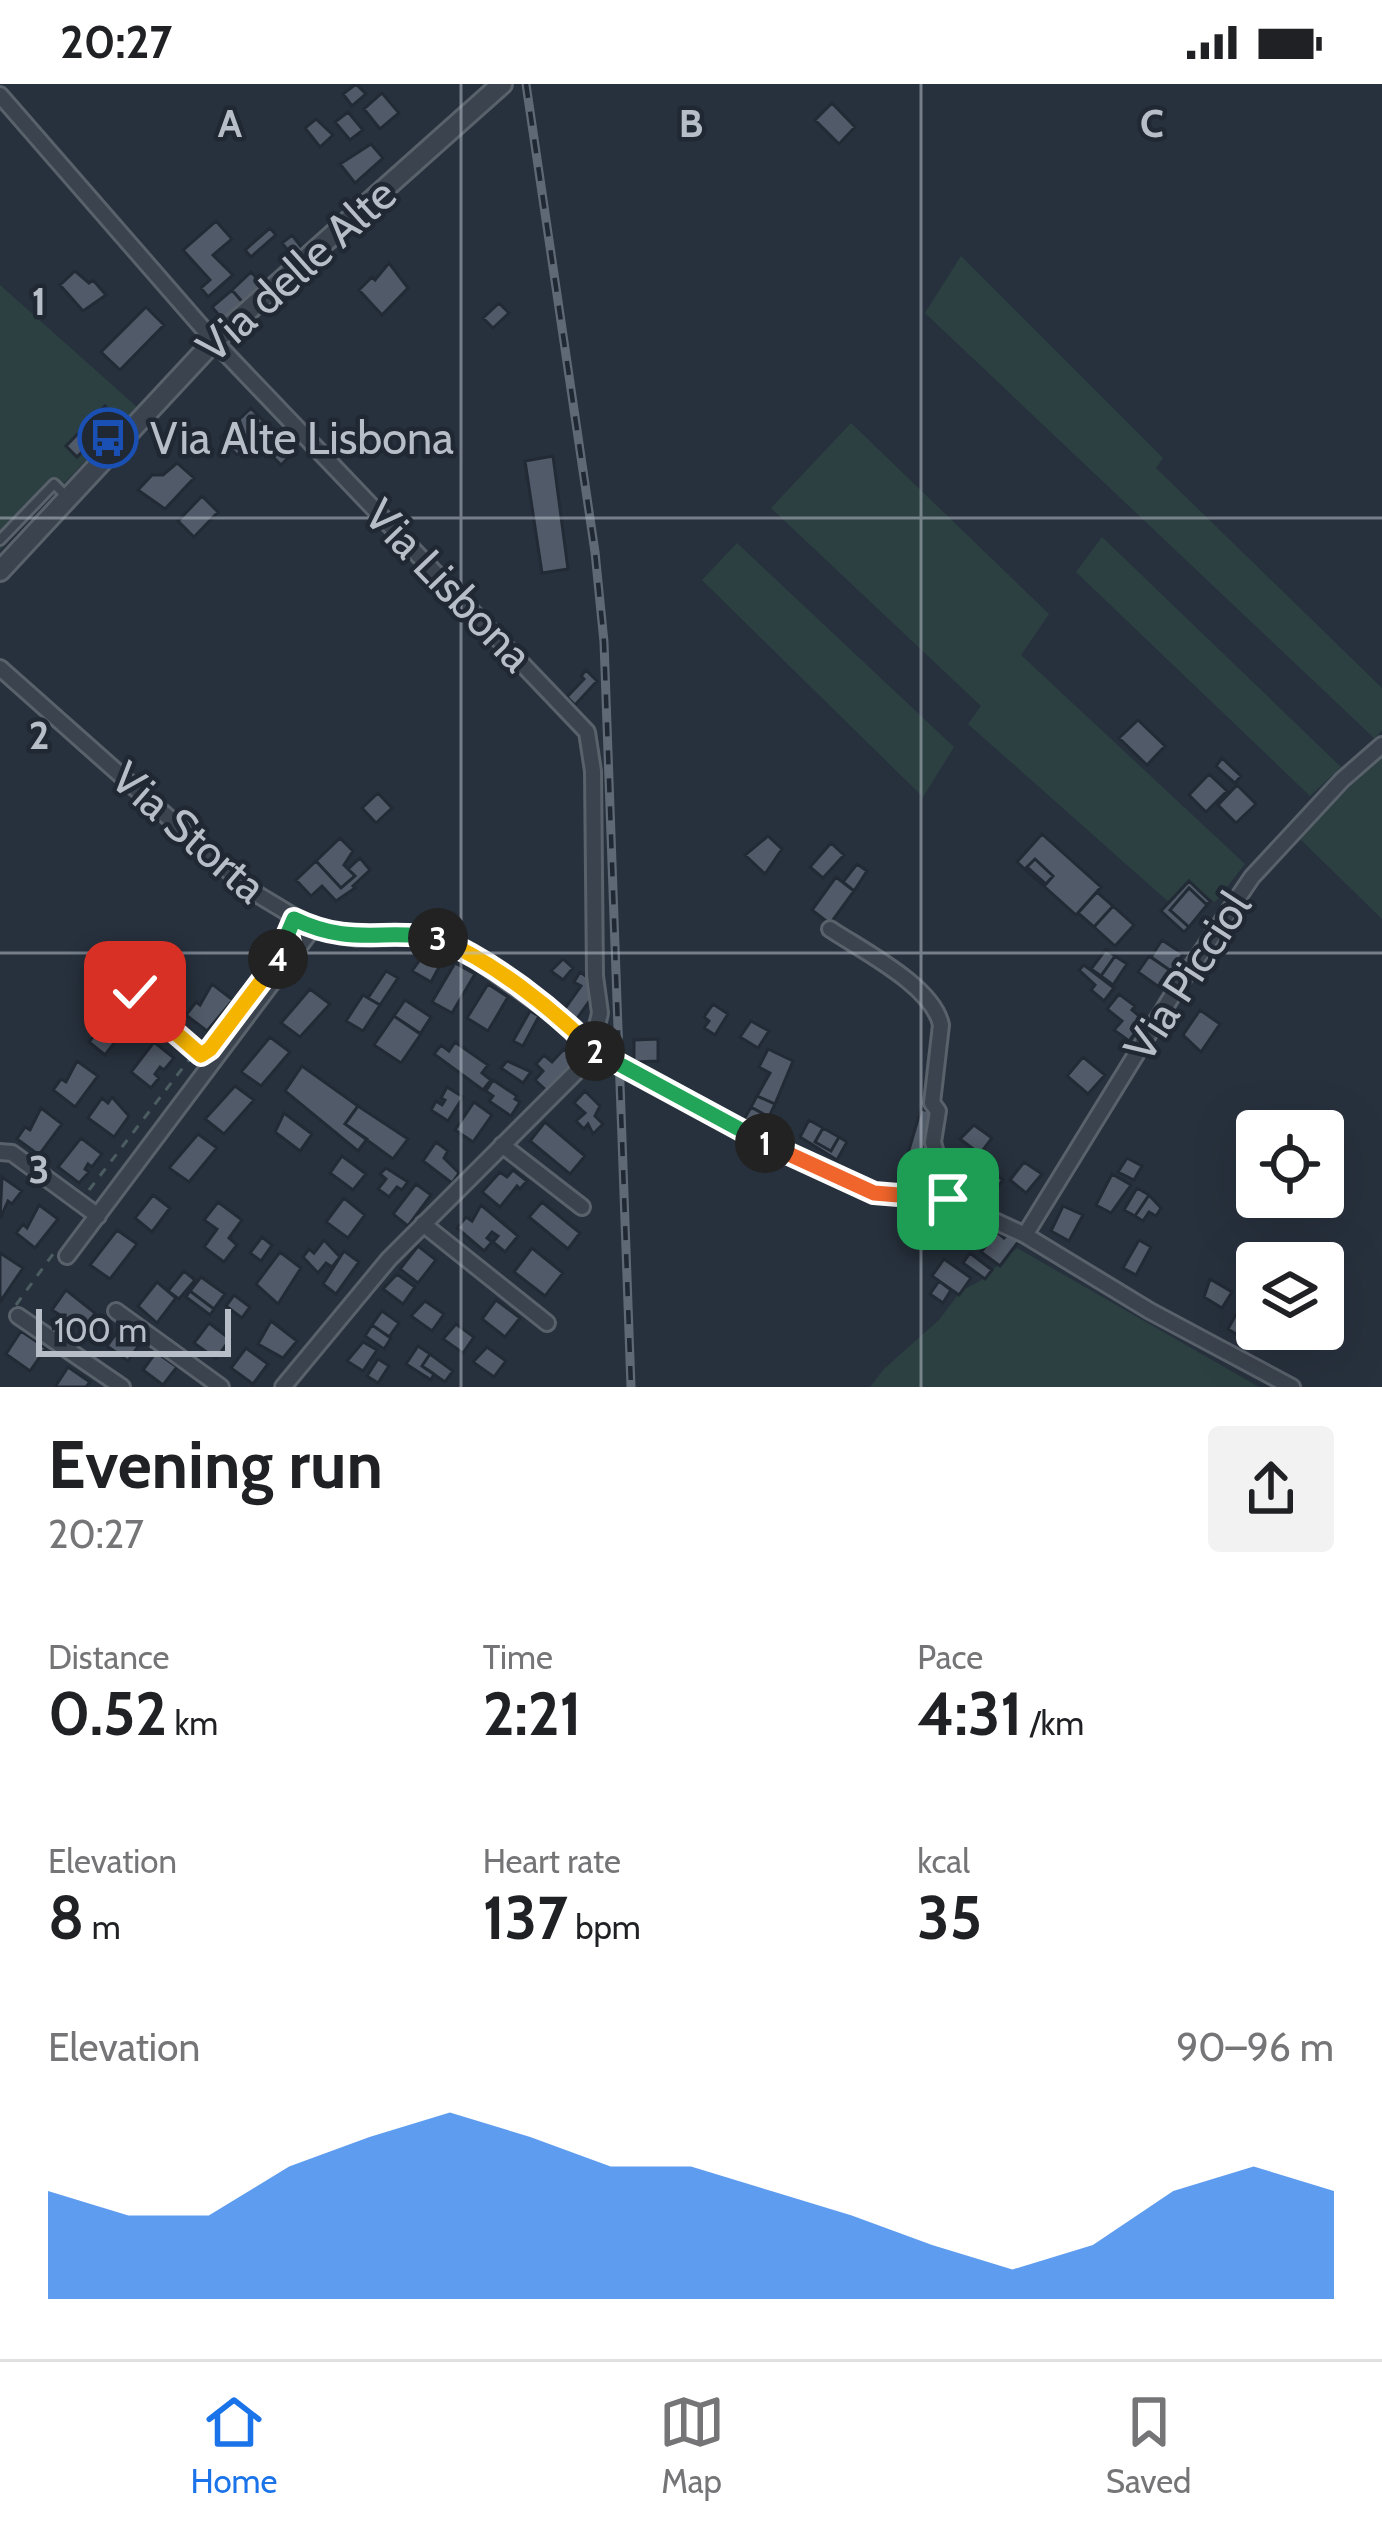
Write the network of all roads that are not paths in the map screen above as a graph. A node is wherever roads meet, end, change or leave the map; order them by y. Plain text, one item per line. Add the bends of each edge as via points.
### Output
1 (502, 84) edge
2 (0, 94) edge
3 (214, 341) junction
4 (68, 497) junction
5 (0, 540) edge
6 (1, 566) edge
7 (0, 668) edge
8 (1382, 745) edge
9 (313, 928) junction
10 (830, 929) dead end
11 (594, 1050) junction
12 (502, 1144) junction
13 (0, 1152) edge
14 (948, 1199) junction
15 (582, 1207) dead end
16 (98, 1216) junction
17 (423, 1224) junction
18 (1025, 1235) junction
19 (64, 1251) road end
20 (116, 1311) dead end
21 (18, 1316) road end
22 (547, 1323) dead end
23 (122, 1387) edge
24 (221, 1387) edge
25 (283, 1387) edge
26 (1292, 1387) edge

1 - 3 street, Via delle Alte
2 - 3 street, Via Lisbona
3 - 4 street, Via delle Alte
3 - 11 street, Via Lisbona via 587,732 600,1013
4 - 5 lane via 54,484
4 - 6 street, Via delle Alte
7 - 9 street, Via Storta via 250,890
8 - 18 street, Via Picciol via 1252,877
9 - 11 street, Via Storta via 358,938 435,937 460,947
9 - 16 street
10 - 14 street via 910,983 939,1015 933,1142
11 - 12 street
11 - 14 street, Via Storta via 874,1193
12 - 15 street
12 - 17 street
13 - 16 street
14 - 18 street, Via Storta
16 - 19 street
17 - 22 street
17 - 25 street
18 - 26 street, Via Storta
20 - 24 street
21 - 23 street

